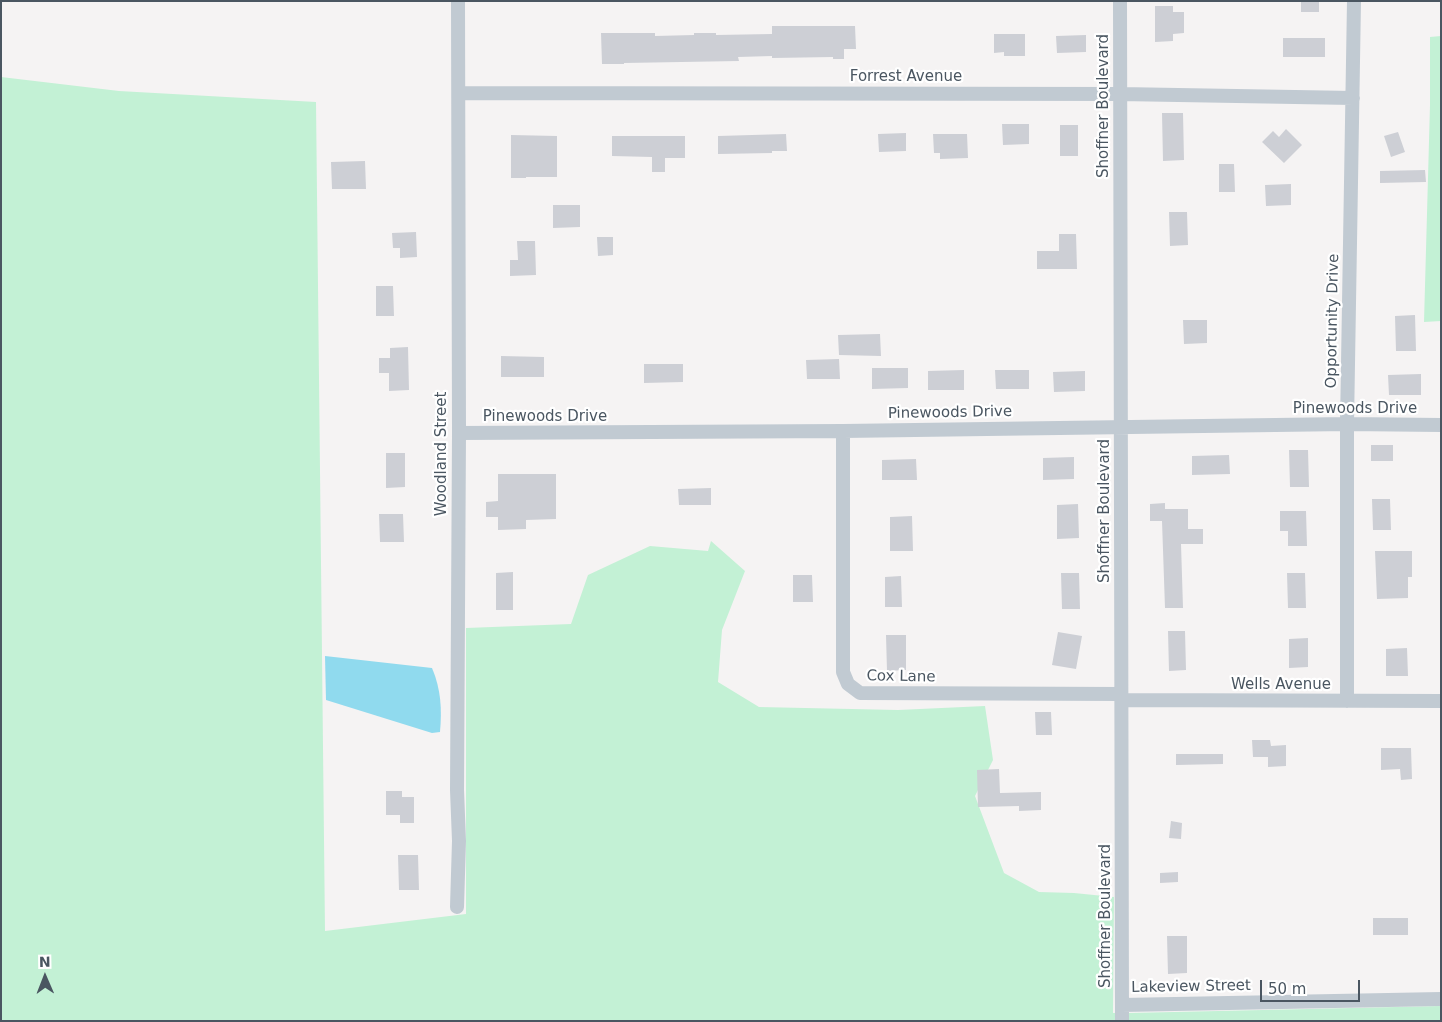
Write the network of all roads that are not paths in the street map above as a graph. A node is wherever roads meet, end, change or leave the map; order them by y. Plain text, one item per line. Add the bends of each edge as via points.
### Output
1 (458, 1) edge
2 (1120, 1) edge
3 (1354, 1) edge
4 (459, 93) junction
5 (1120, 94) junction
6 (1353, 98) junction
7 (1347, 424) junction
8 (1441, 425) edge
9 (1121, 427) junction
10 (843, 431) junction
11 (459, 433) junction
12 (1122, 697) junction
13 (1347, 701) junction
14 (1441, 701) edge
15 (457, 907) dead end
16 (1441, 999) edge
17 (1122, 1005) junction
18 (1122, 1021) edge

1 - 4 street, Woodland Street
2 - 5 street, Shoffner Boulevard
3 - 6 street, Opportunity Drive
4 - 5 street, Forrest Avenue
4 - 11 street, Woodland Street
5 - 6 street, Forrest Avenue
5 - 9 street, Shoffner Boulevard
6 - 7 street, Opportunity Drive
7 - 8 street, Pinewoods Drive
7 - 9 street, Pinewoods Drive
7 - 13 street, Opportunity Drive
9 - 10 street, Pinewoods Drive
9 - 12 street, Shoffner Boulevard
10 - 11 street, Pinewoods Drive
10 - 12 street, Cox Lane via 843,672 848,684 860,693
11 - 15 street, Woodland Street
12 - 13 street, Wells Avenue
12 - 17 street, Shoffner Boulevard
13 - 14 street, Wells Avenue
16 - 17 street, Lakeview Street
17 - 18 street, Shoffner Boulevard

